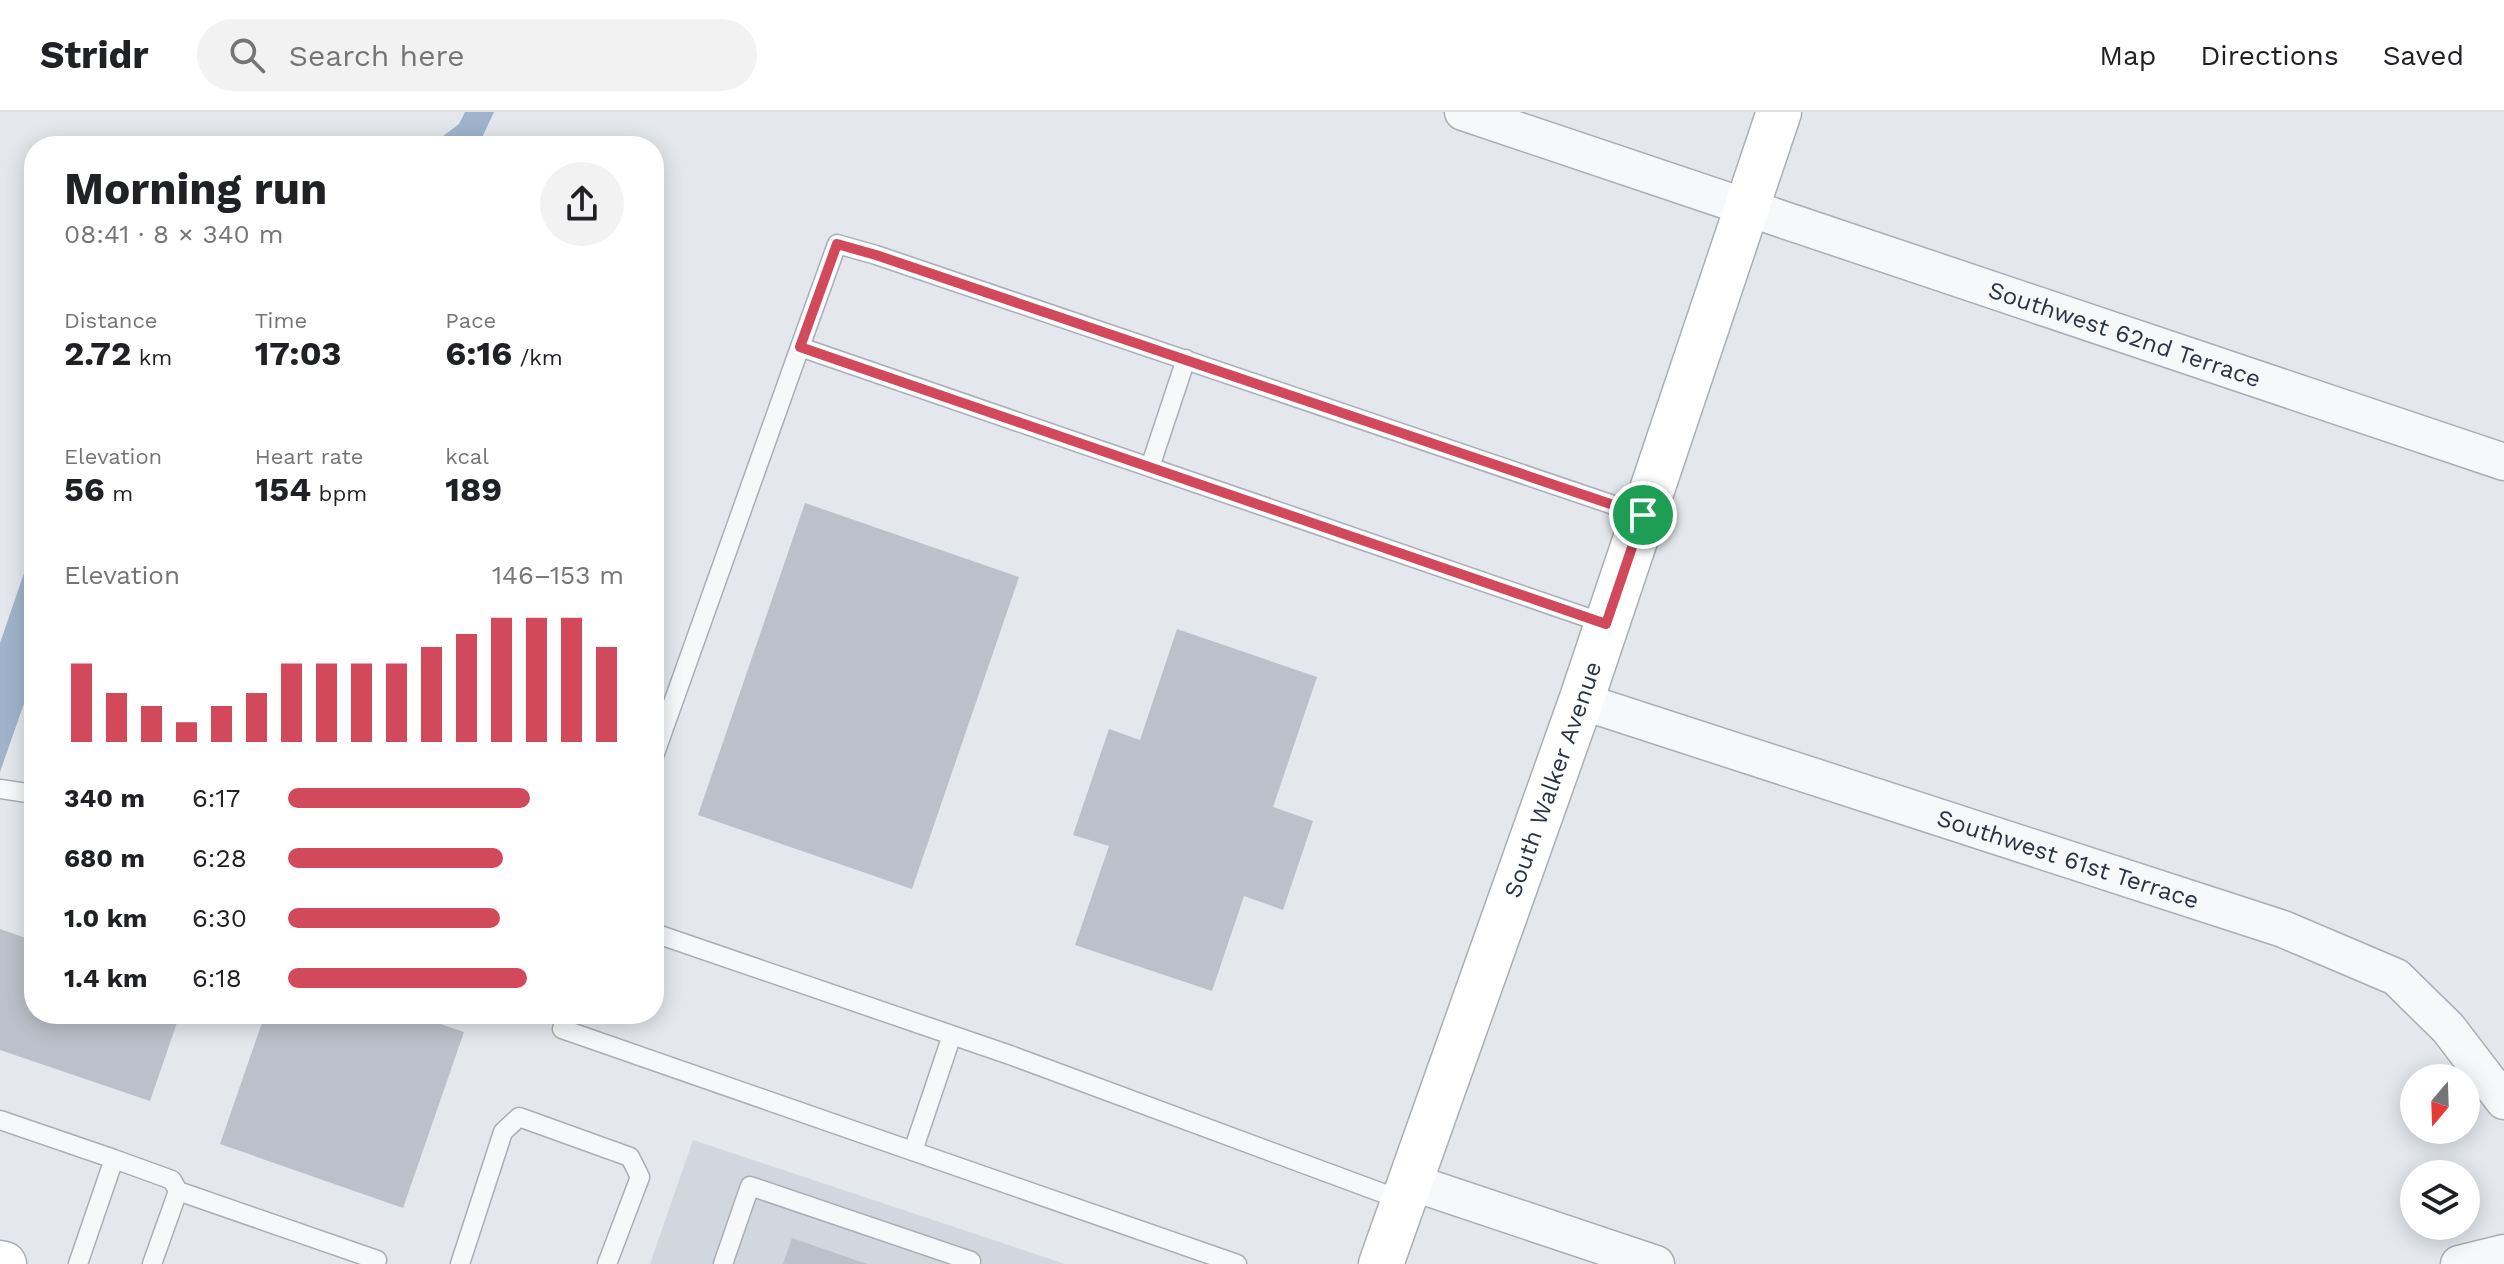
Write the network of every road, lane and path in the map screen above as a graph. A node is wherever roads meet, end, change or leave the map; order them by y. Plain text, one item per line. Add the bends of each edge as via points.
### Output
1 (1463, 112) edge
2 (1779, 112) edge
3 (1746, 208) junction
4 (800, 347) junction
5 (1186, 359) junction
6 (2504, 462) edge
7 (1150, 467) junction
8 (1643, 515) junction
9 (1606, 624) junction
10 (1581, 701) junction
11 (664, 728) edge
12 (0, 789) edge
13 (24, 793) edge
14 (664, 936) edge
15 (563, 1024) edge
16 (952, 1035) junction
17 (2504, 1101) edge
18 (0, 1120) edge
19 (913, 1151) junction
20 (114, 1159) junction
21 (178, 1191) junction
22 (1407, 1192) junction
23 (2504, 1253) edge
24 (377, 1260) dead end
25 (78, 1264) edge
26 (152, 1264) edge
27 (460, 1264) edge
28 (607, 1264) edge
29 (723, 1264) edge
30 (970, 1264) edge
31 (1237, 1264) edge
32 (1381, 1264) edge
33 (1656, 1264) edge
34 (2459, 1264) edge

1 - 3 street, Southwest 62nd Terrace
2 - 3 main road, South Walker Avenue
3 - 6 street, Southwest 62nd Terrace
3 - 8 main road, South Walker Avenue
4 - 5 lane via 837,244
4 - 7 lane
4 - 11 lane
5 - 7 lane
5 - 8 lane
7 - 9 lane
8 - 9 main road, South Walker Avenue
9 - 10 main road, South Walker Avenue
10 - 17 street, Southwest 61st Terrace via 2283,929 2396,977 2448,1028
10 - 22 main road, South Walker Avenue
12 - 13 lane
14 - 16 lane
15 - 19 lane via 562,1029
16 - 19 lane
16 - 22 lane
18 - 20 lane
19 - 31 lane
20 - 21 lane via 172,1180
20 - 25 lane
21 - 24 lane
21 - 26 lane
22 - 32 main road, South Walker Avenue
22 - 33 street
23 - 34 street
27 - 28 lane via 503,1132 519,1117 630,1157 640,1177
29 - 30 lane via 750,1186

